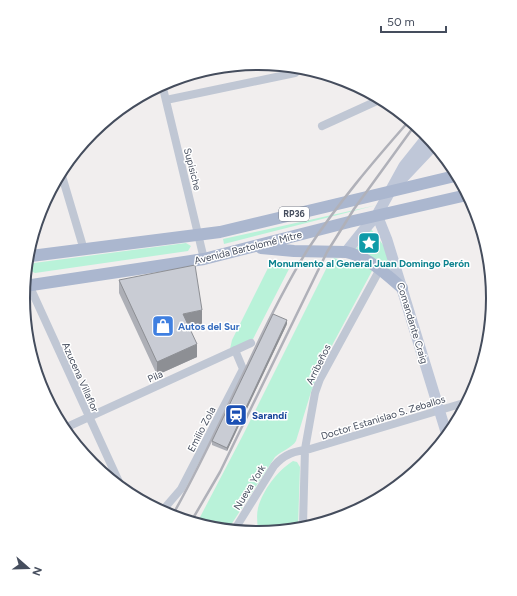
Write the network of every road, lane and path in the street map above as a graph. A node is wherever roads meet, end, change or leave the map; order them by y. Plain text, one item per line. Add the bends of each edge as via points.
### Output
1 (295, 73) dead end
2 (164, 90) edge
3 (166, 100) junction
4 (375, 102) edge
5 (322, 126) dead end
6 (427, 143) edge
7 (452, 177) edge
8 (63, 180) edge
9 (390, 192) junction
10 (462, 196) edge
11 (377, 215) junction
12 (199, 235) junction
13 (252, 247) junction
14 (84, 250) junction
15 (346, 252) junction
16 (34, 256) edge
17 (204, 259) junction
18 (380, 269) junction
19 (30, 283) edge
20 (402, 288) junction
21 (30, 290) edge
22 (251, 343) dead end
23 (235, 350) junction
24 (460, 404) edge
25 (440, 410) junction
26 (88, 417) junction
27 (70, 426) edge
28 (445, 429) edge
29 (305, 449) junction
30 (117, 477) edge
31 (166, 507) edge
32 (303, 522) edge
33 (237, 526) edge

1 - 3 street
2 - 3 street, Supisiche
3 - 12 street, Supisiche
4 - 5 street
6 - 9 main road via 404,166
7 - 9 main road, Avenida Bartolomé Mitre / RP36
8 - 14 street
9 - 11 main road
9 - 12 main road, Avenida Bartolomé Mitre / RP36
10 - 11 main road, Avenida Bartolomé Mitre / RP36
11 - 13 main road, Avenida Bartolomé Mitre / RP36
11 - 15 main road
11 - 20 main road, Comandante Craig
12 - 14 main road, Avenida Bartolomé Mitre / RP36
12 - 17 street, Supisiche
13 - 15 main road
13 - 17 main road, Avenida Bartolomé Mitre / RP36
14 - 16 main road, Avenida Bartolomé Mitre / RP36
15 - 18 main road via 355,254
17 - 19 main road, Avenida Bartolomé Mitre / RP36
18 - 20 main road
18 - 29 street, Arribeños via 320,379
20 - 25 main road, Comandante Craig
21 - 26 street, Azucena Villaflor
22 - 23 street, Pila
23 - 26 street, Pila
23 - 31 street, Emilio Zola via 243,369 181,489
24 - 25 street, Doctor Estanislao S. Zeballos
25 - 28 main road, Comandante Craig
25 - 29 street, Doctor Estanislao S. Zeballos
26 - 27 street, Pila
26 - 30 street, Azucena Villaflor
29 - 32 street, Arribeños
29 - 33 street, Nueva York via 280,459

